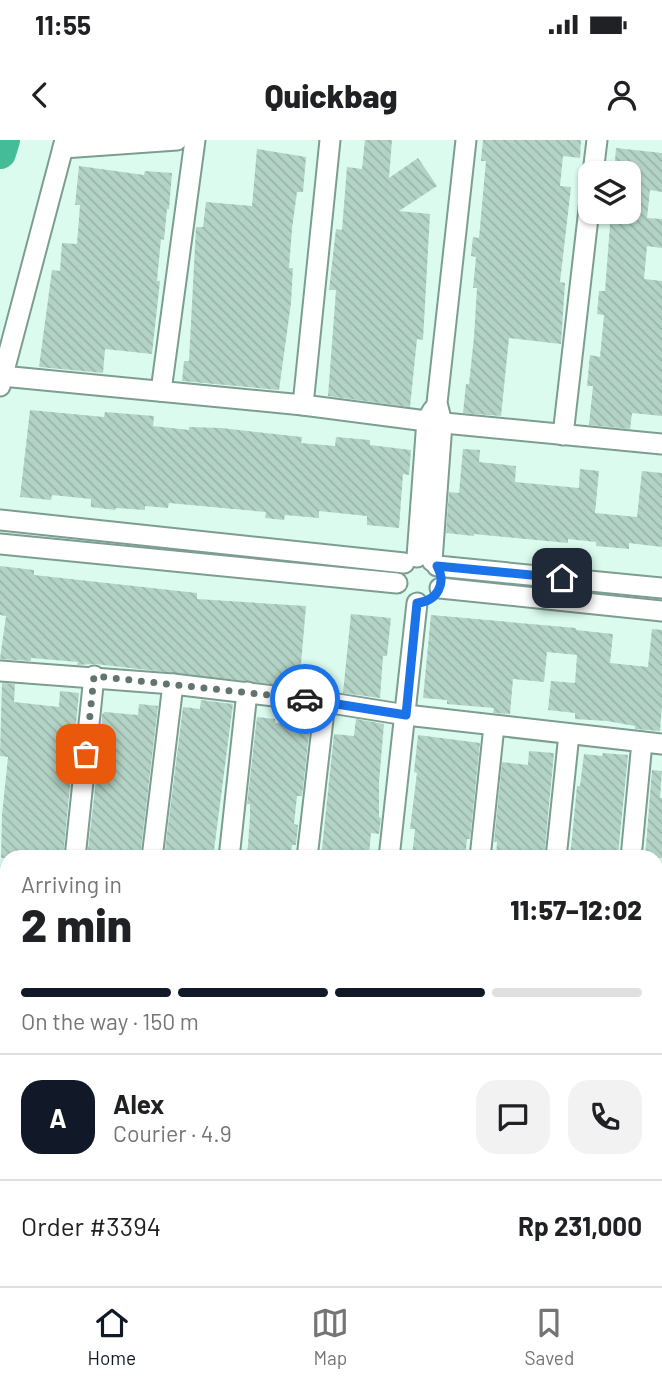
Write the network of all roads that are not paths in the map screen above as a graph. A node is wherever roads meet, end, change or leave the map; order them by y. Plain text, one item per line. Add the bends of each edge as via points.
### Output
1 (177, 140) edge
2 (195, 140) edge
3 (330, 140) edge
4 (466, 140) edge
5 (597, 140) edge
6 (64, 144) edge
7 (594, 161) edge
8 (587, 224) edge
9 (1, 381) edge
10 (161, 391) junction
11 (303, 405) junction
12 (434, 422) junction
13 (563, 435) junction
14 (662, 443) edge
15 (0, 520) edge
16 (0, 544) edge
17 (422, 562) junction
18 (397, 583) junction
19 (440, 587) junction
20 (662, 588) edge
21 (417, 603) junction
22 (662, 611) edge
23 (0, 671) edge
24 (94, 676) junction
25 (173, 684) junction
26 (247, 692) junction
27 (325, 702) junction
28 (406, 715) junction
29 (494, 726) junction
30 (569, 734) junction
31 (642, 742) junction
32 (662, 744) edge
33 (76, 850) edge
34 (153, 850) edge
35 (230, 850) edge
36 (308, 850) edge
37 (390, 850) edge
38 (481, 850) edge
39 (557, 850) edge
40 (632, 850) edge
41 (458, 1286) edge
42 (467, 1286) edge

1 - 6 street
2 - 10 street
3 - 11 street
4 - 12 street
5 - 7 street
6 - 9 street
8 - 13 street
9 - 10 street
10 - 11 street
11 - 12 street
12 - 13 street
12 - 17 street
13 - 14 street
15 - 17 street
16 - 18 street
17 - 18 street via 397,576
17 - 19 street via 441,572
17 - 20 street
18 - 21 street via 404,596
19 - 21 street via 431,599
19 - 22 street
21 - 28 street
23 - 24 street
24 - 25 street
24 - 33 street
25 - 26 street
25 - 34 street
26 - 27 street
26 - 35 street
27 - 28 street
27 - 36 street
28 - 29 street
28 - 37 street
29 - 30 street
29 - 38 street
30 - 31 street
30 - 39 street
31 - 32 street
31 - 40 street
41 - 42 street

